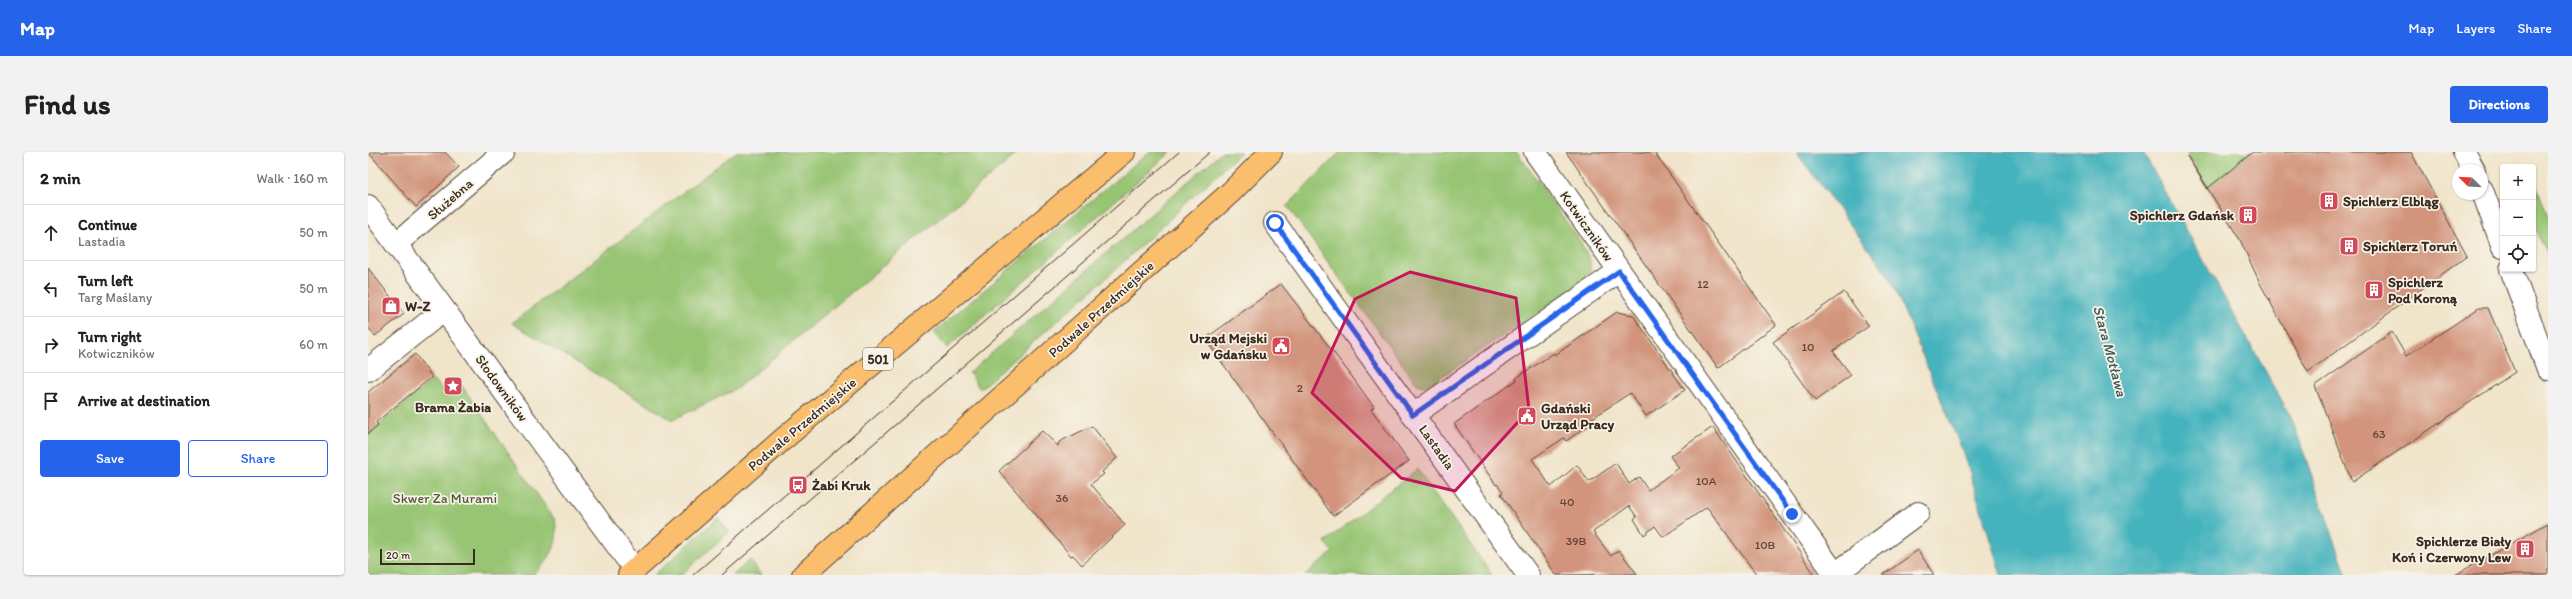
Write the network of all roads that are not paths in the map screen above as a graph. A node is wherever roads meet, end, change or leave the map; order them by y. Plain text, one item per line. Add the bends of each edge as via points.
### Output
1 (504, 152) edge
2 (1124, 152) edge
3 (1271, 152) edge
4 (1535, 152) edge
5 (2464, 152) edge
6 (2471, 164) edge
7 (2486, 200) edge
8 (368, 206) edge
9 (1275, 223) dead end
10 (2500, 239) edge
11 (396, 244) junction
12 (1619, 271) junction
13 (2512, 272) edge
14 (444, 310) junction
15 (2548, 369) edge
16 (368, 370) edge
17 (1413, 415) junction
18 (1918, 513) dead end
19 (632, 572) edge
20 (1835, 574) edge
21 (803, 575) edge
22 (1528, 575) edge

1 - 11 street, Służebna
2 - 19 main road, Podwale Przedmiejskie / 501 via 780,441
3 - 21 main road, Podwale Przedmiejskie via 1220,203
4 - 12 street, Kotwiczników
5 - 6 street
7 - 10 street
8 - 11 street, Słodowników
9 - 17 street, Lastadia
11 - 14 street, Słodowników
12 - 17 street
12 - 20 street, Kotwiczników
13 - 15 street
14 - 16 street
14 - 19 street, Słodowników
17 - 22 street, Lastadia
18 - 20 street

